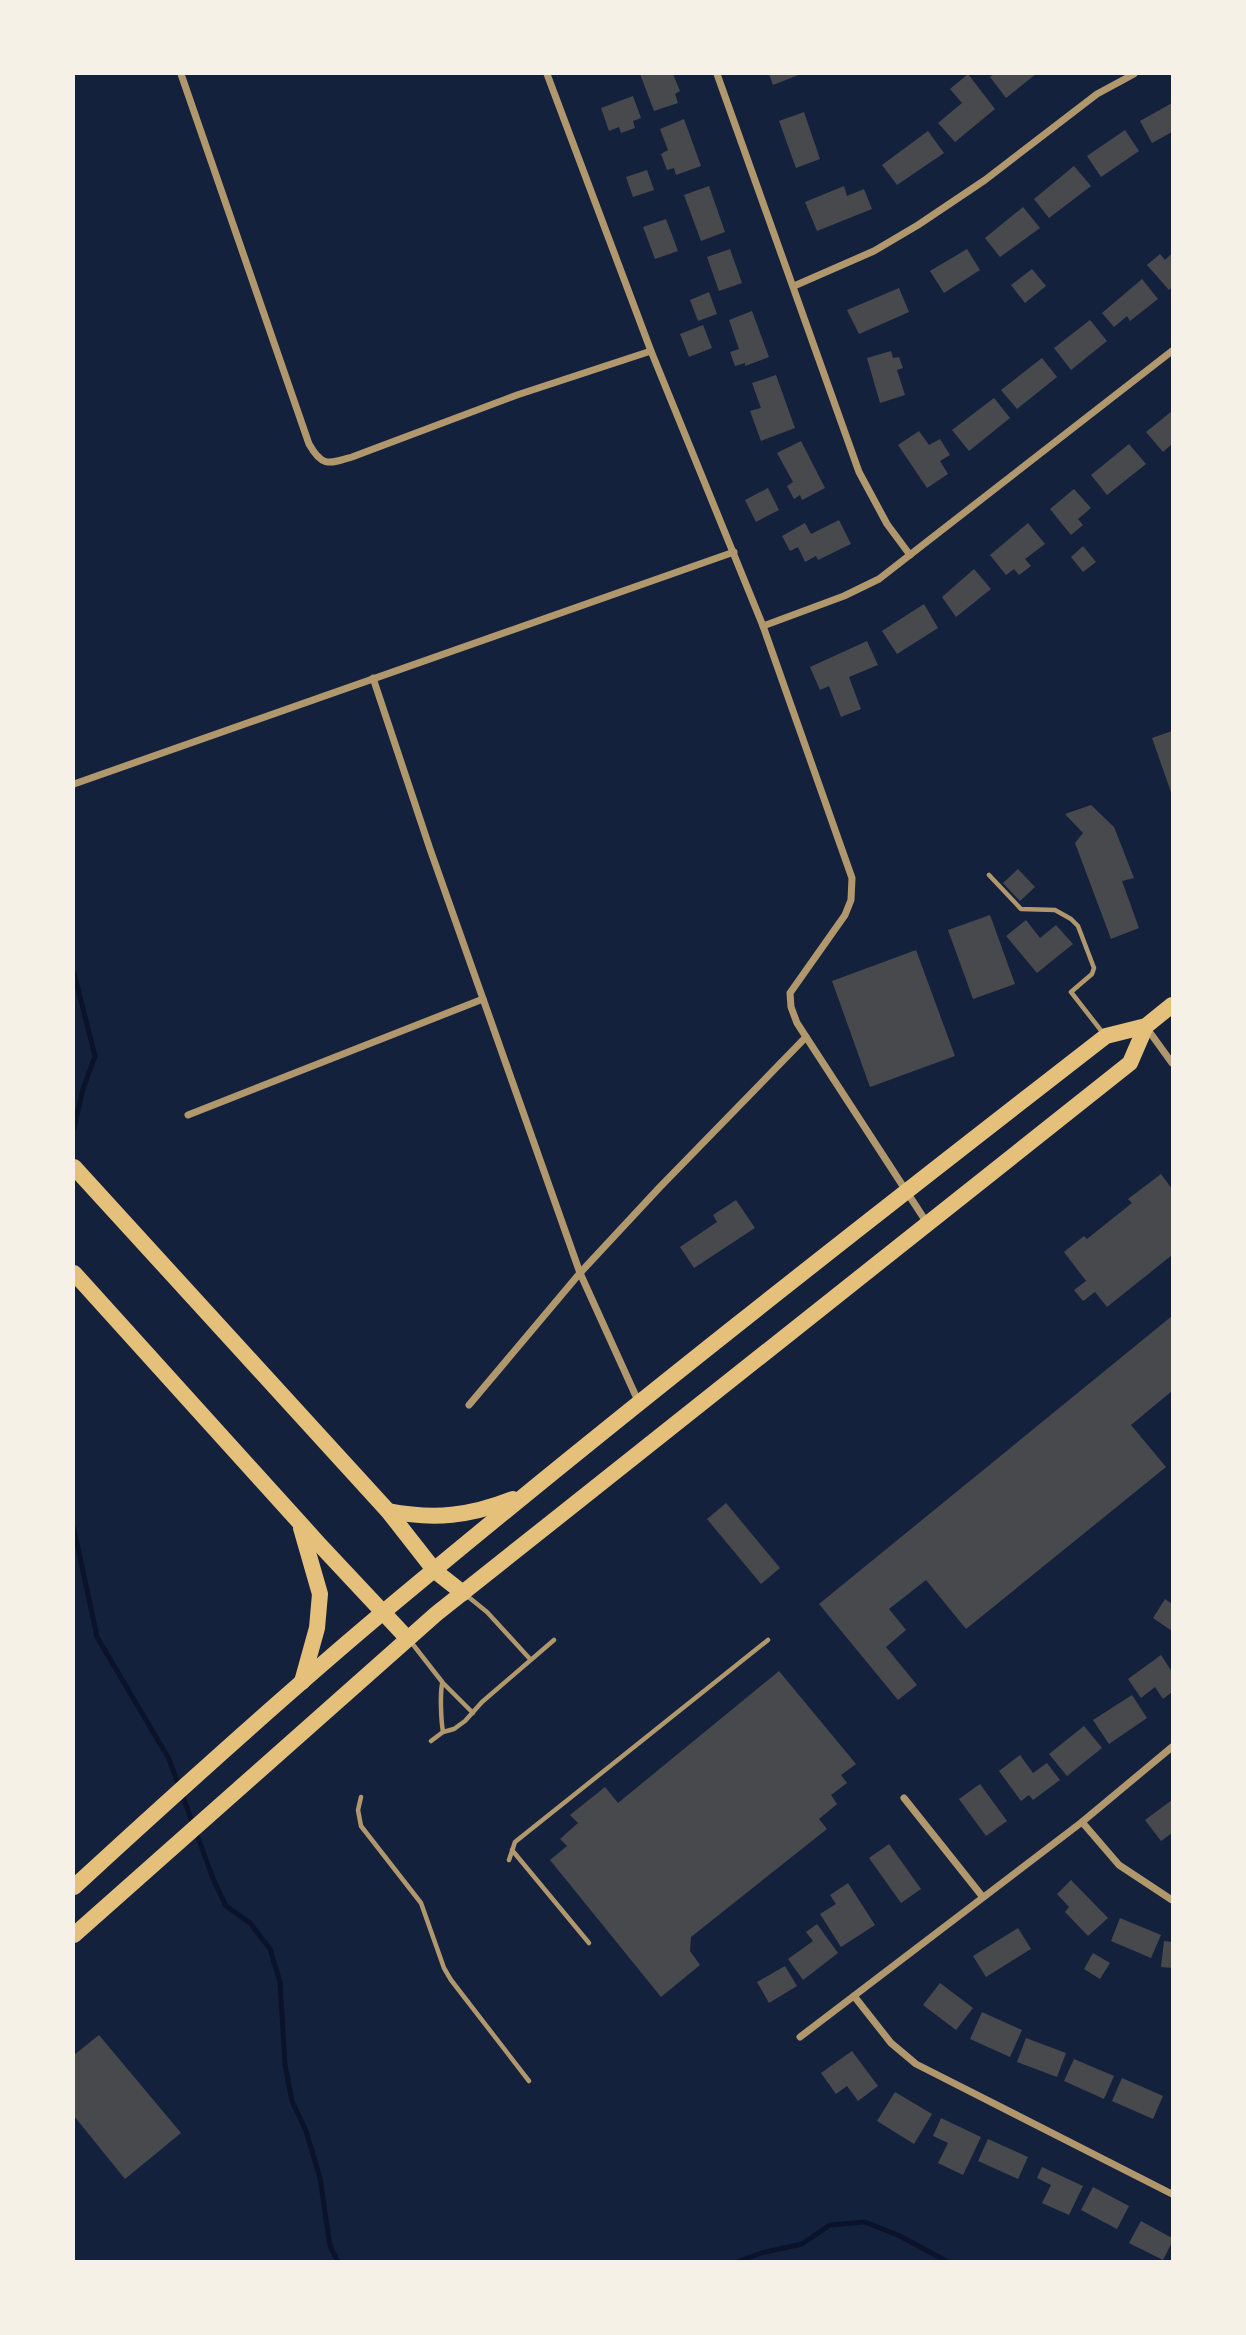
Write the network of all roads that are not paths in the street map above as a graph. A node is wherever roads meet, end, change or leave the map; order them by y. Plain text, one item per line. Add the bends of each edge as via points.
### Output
1 (181, 74) edge
2 (547, 74) edge
3 (717, 74) edge
4 (1134, 74) edge
5 (794, 286) junction
6 (651, 351) junction
7 (1172, 351) edge
8 (734, 552) junction
9 (910, 555) junction
10 (763, 626) junction
11 (373, 678) junction
12 (74, 784) edge
13 (989, 875) dead end
14 (483, 999) junction
15 (1172, 1005) edge
16 (1146, 1026) junction
17 (1106, 1036) junction
18 (806, 1037) junction
19 (1172, 1063) edge
20 (188, 1115) dead end
21 (74, 1167) edge
22 (906, 1192) junction
23 (927, 1223) junction
24 (74, 1273) edge
25 (580, 1273) junction
26 (469, 1405) dead end
27 (640, 1405) junction
28 (529, 1493) junction
29 (388, 1511) junction
30 (299, 1522) junction
31 (435, 1571) junction
32 (463, 1592) junction
33 (384, 1612) junction
34 (408, 1639) junction
35 (554, 1640) dead end
36 (768, 1640) dead end
37 (530, 1659) junction
38 (301, 1683) junction
39 (443, 1684) junction
40 (474, 1713) junction
41 (443, 1732) junction
42 (431, 1741) dead end
43 (1172, 1747) edge
44 (361, 1797) dead end
45 (904, 1798) dead end
46 (1082, 1822) junction
47 (512, 1850) junction
48 (509, 1860) dead end
49 (74, 1887) edge
50 (982, 1896) junction
51 (1172, 1900) edge
52 (74, 1935) edge
53 (589, 1943) dead end
54 (854, 1996) junction
55 (800, 2037) dead end
56 (529, 2081) dead end
57 (1172, 2194) edge

1 - 6 street via 317,458 334,463
2 - 6 street
3 - 5 street
4 - 5 street via 1097,94 918,225 874,251
5 - 9 street via 859,472
6 - 8 street
7 - 9 street
8 - 10 street
8 - 11 street
9 - 10 street via 864,587
10 - 18 street via 852,878 845,915 790,993 791,1007
11 - 12 street
11 - 14 street
13 - 17 lane via 1021,909 1055,910 1079,926 1094,968 1070,992
14 - 20 street
14 - 25 street
15 - 16 main road
16 - 17 main road
16 - 19 street
16 - 23 main road via 1130,1063
17 - 22 main road
18 - 22 street
18 - 25 street
21 - 29 main road
22 - 23 street
22 - 27 main road
23 - 32 main road
24 - 30 main road
25 - 26 street
25 - 27 street
27 - 28 main road
28 - 29 main road via 460,1515
28 - 31 main road
29 - 31 main road
30 - 33 main road
30 - 38 main road via 320,1594 317,1628
31 - 32 main road
31 - 33 main road
32 - 34 main road
32 - 37 lane via 488,1612
33 - 34 main road
33 - 38 main road
34 - 39 lane
34 - 52 main road
35 - 37 lane
36 - 47 lane via 515,1842
37 - 40 lane
38 - 49 main road
39 - 40 lane
39 - 41 lane
40 - 41 lane
41 - 42 lane
43 - 46 street
44 - 56 lane via 361,1826 421,1903 451,1980
45 - 50 street
46 - 50 street
46 - 51 street via 1119,1865
47 - 48 lane
47 - 53 lane
50 - 54 street
54 - 55 street
54 - 57 street via 891,2043 916,2064

